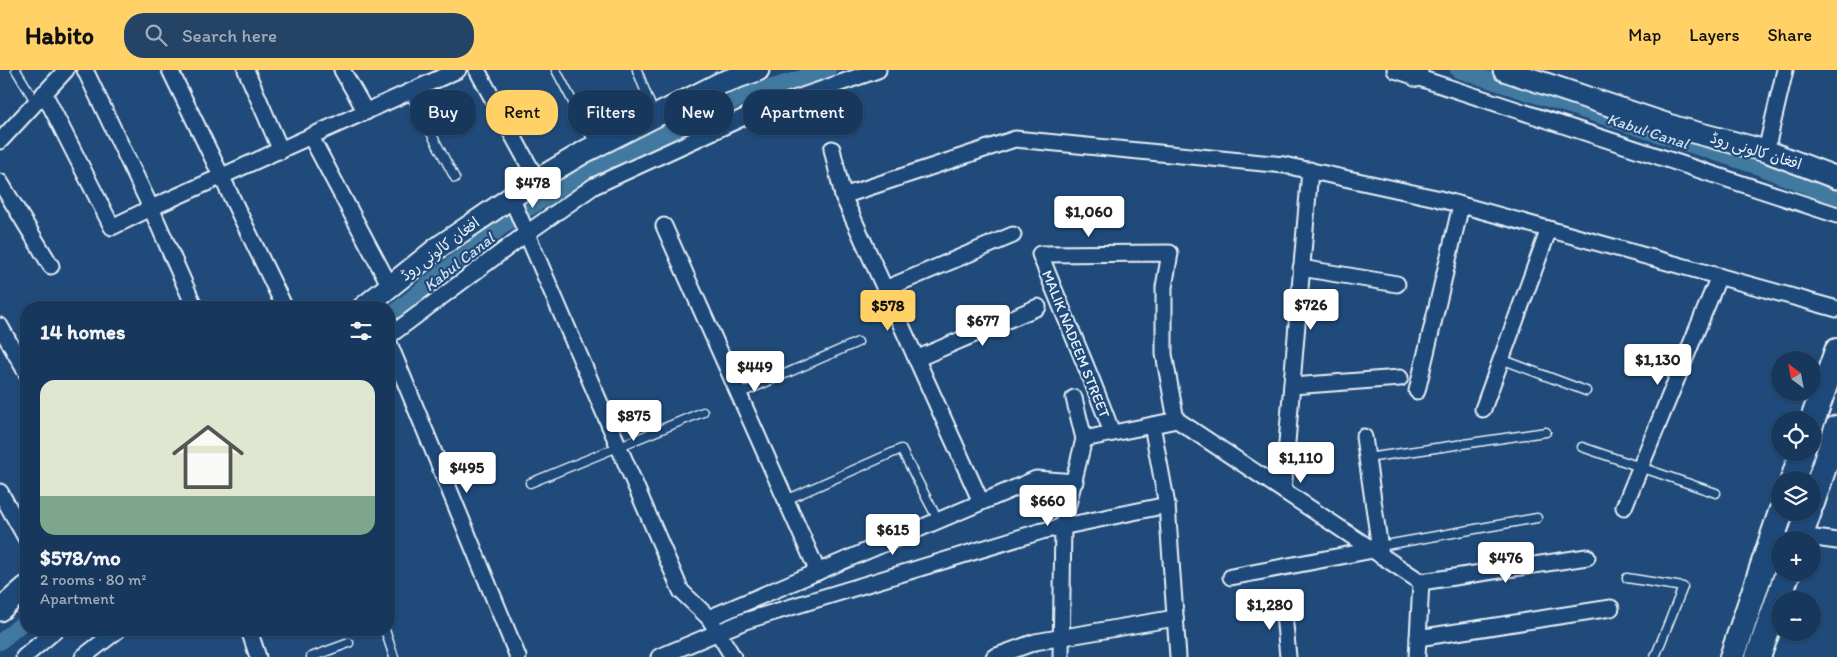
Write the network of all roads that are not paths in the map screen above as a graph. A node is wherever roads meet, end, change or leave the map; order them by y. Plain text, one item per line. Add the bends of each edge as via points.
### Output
1 (16, 70) edge
2 (66, 70) edge
3 (85, 70) edge
4 (170, 70) edge
5 (246, 70) edge
6 (342, 70) edge
7 (458, 70) edge
8 (477, 70) edge
9 (556, 70) edge
10 (637, 70) edge
11 (758, 70) edge
12 (878, 70) edge
13 (1395, 70) edge
14 (1504, 70) edge
15 (1785, 70) edge
16 (1417, 73) edge
17 (430, 76) edge
18 (1542, 76) edge
19 (409, 92) junction
20 (40, 98) junction
21 (366, 112) junction
22 (655, 116) junction
23 (312, 137) junction
24 (0, 140) edge
25 (596, 145) junction
26 (832, 149) dead end
27 (281, 151) junction
28 (1766, 152) junction
29 (1310, 170) junction
30 (222, 177) junction
31 (455, 178) dead end
32 (1837, 178) edge
33 (537, 180) junction
34 (0, 182) edge
35 (843, 196) junction
36 (512, 200) junction
37 (1462, 205) junction
38 (151, 208) junction
39 (1837, 215) edge
40 (664, 226) dead end
41 (1549, 229) junction
42 (526, 230) junction
43 (1012, 235) dead end
44 (52, 266) dead end
45 (1301, 268) junction
46 (1719, 276) junction
47 (1397, 284) dead end
48 (390, 286) junction
49 (885, 289) junction
50 (192, 301) edge
51 (282, 301) edge
52 (372, 301) edge
53 (1038, 308) dead end
54 (1837, 309) edge
55 (0, 326) edge
56 (395, 331) edge
57 (858, 342) dead end
58 (1837, 351) edge
59 (395, 358) edge
60 (916, 359) junction
61 (1501, 359) junction
62 (20, 361) edge
63 (1400, 378) dead end
64 (1292, 386) junction
65 (1417, 391) dead end
66 (1586, 391) dead end
67 (739, 394) junction
68 (1074, 398) dead end
69 (1483, 409) dead end
70 (1816, 411) edge
71 (703, 412) dead end
72 (1176, 420) junction
73 (1152, 425) junction
74 (1837, 428) edge
75 (1546, 432) dead end
76 (1112, 433) junction
77 (1364, 437) dead end
78 (1084, 439) junction
79 (620, 447) junction
80 (1582, 447) dead end
81 (1367, 458) junction
82 (1641, 467) junction
83 (1821, 476) edge
84 (1075, 482) junction
85 (530, 483) dead end
86 (1283, 490) junction
87 (0, 492) edge
88 (1716, 493) dead end
89 (786, 500) junction
90 (981, 502) junction
91 (1167, 505) junction
92 (1624, 507) dead end
93 (1537, 518) dead end
94 (938, 520) junction
95 (1779, 521) edge
96 (1063, 525) junction
97 (20, 527) edge
98 (1821, 540) edge
99 (1837, 541) edge
100 (1378, 550) junction
101 (1587, 557) dead end
102 (818, 572) junction
103 (1231, 577) dead end
104 (1627, 578) dead end
105 (1785, 581) edge
106 (1421, 582) junction
107 (20, 596) edge
108 (1282, 603) dead end
109 (1610, 608) dead end
110 (0, 610) edge
111 (709, 618) junction
112 (1175, 618) junction
113 (717, 631) junction
114 (49, 636) edge
115 (110, 636) edge
116 (251, 636) edge
117 (387, 636) edge
118 (1062, 638) junction
119 (1418, 638) junction
120 (348, 643) dead end
121 (24, 657) edge
122 (83, 657) edge
123 (258, 657) edge
124 (311, 657) edge
125 (394, 657) edge
126 (518, 657) edge
127 (659, 657) edge
128 (733, 657) edge
129 (994, 657) edge
130 (1062, 657) edge
131 (1178, 657) edge
132 (1288, 657) edge
133 (1417, 657) edge
134 (1655, 657) edge
135 (1732, 657) edge
136 (1758, 657) edge

1 - 20 lane
2 - 20 street
3 - 38 street
4 - 30 street
5 - 27 street
6 - 21 street
7 - 17 street
8 - 33 street
9 - 25 lane
10 - 22 lane
11 - 22 main road, افغان کالونی روڈ via 723,78
12 - 42 street via 735,121 594,186
13 - 16 street
14 - 18 main road, افغان کالونی روڈ
15 - 28 street
16 - 39 street
17 - 19 street
18 - 28 main road, افغان کالونی روڈ via 1678,128
19 - 21 street
19 - 31 lane
20 - 24 street
20 - 38 street via 112,227
21 - 23 street
22 - 25 main road, افغان کالونی روڈ
23 - 27 street
23 - 48 street
25 - 33 main road, افغان کالونی روڈ
26 - 35 street
27 - 30 street
28 - 32 main road, افغان کالونی روڈ
29 - 35 street via 1015,139
29 - 37 street
29 - 45 street
30 - 38 street
30 - 51 street
33 - 36 main road, افغان کالونی روڈ
34 - 44 street
35 - 49 street
36 - 42 street
36 - 48 main road, افغان کالونی روڈ via 439,247
37 - 41 street
37 - 65 street
38 - 50 street
40 - 67 street
41 - 46 street
41 - 61 street
42 - 56 street
42 - 79 street
43 - 49 street
45 - 47 street
45 - 64 street
46 - 54 street
46 - 82 street
48 - 52 main road, افغان کالونی روڈ
49 - 60 street
53 - 60 street
55 - 62 street
57 - 67 lane
58 - 70 main road
59 - 126 street
60 - 90 street
61 - 66 lane
61 - 69 street
63 - 64 street
64 - 86 street
67 - 89 street
68 - 78 street
71 - 79 lane
72 - 73 street
72 - 76 street, MALIK NADEEM STREET via 1164,354 1164,287 1170,252 1040,254
72 - 86 street
73 - 76 street
73 - 91 street
74 - 83 main road
75 - 81 lane
76 - 78 street
77 - 81 street
78 - 84 street
79 - 85 lane
79 - 111 street via 681,591
80 - 82 lane
81 - 100 street
82 - 88 lane
82 - 92 street
84 - 90 street via 1036,479
84 - 96 street
86 - 100 street
87 - 97 street
89 - 94 lane via 901,449
89 - 102 street
90 - 94 street
91 - 96 street
91 - 112 street
93 - 100 lane
94 - 102 street
95 - 135 main road
96 - 113 street
96 - 118 street
98 - 99 street
100 - 103 street
100 - 106 street
101 - 106 street
102 - 111 street
104 - 134 lane via 1683,587
105 - 136 main road
106 - 119 street
107 - 110 main road
108 - 132 street
109 - 119 street
111 - 113 street
112 - 118 street
112 - 131 street
113 - 127 street
113 - 128 street
114 - 121 street
115 - 122 street
116 - 123 street
117 - 125 lane
118 - 129 street via 1035,642
118 - 130 street
119 - 133 street
120 - 124 lane

